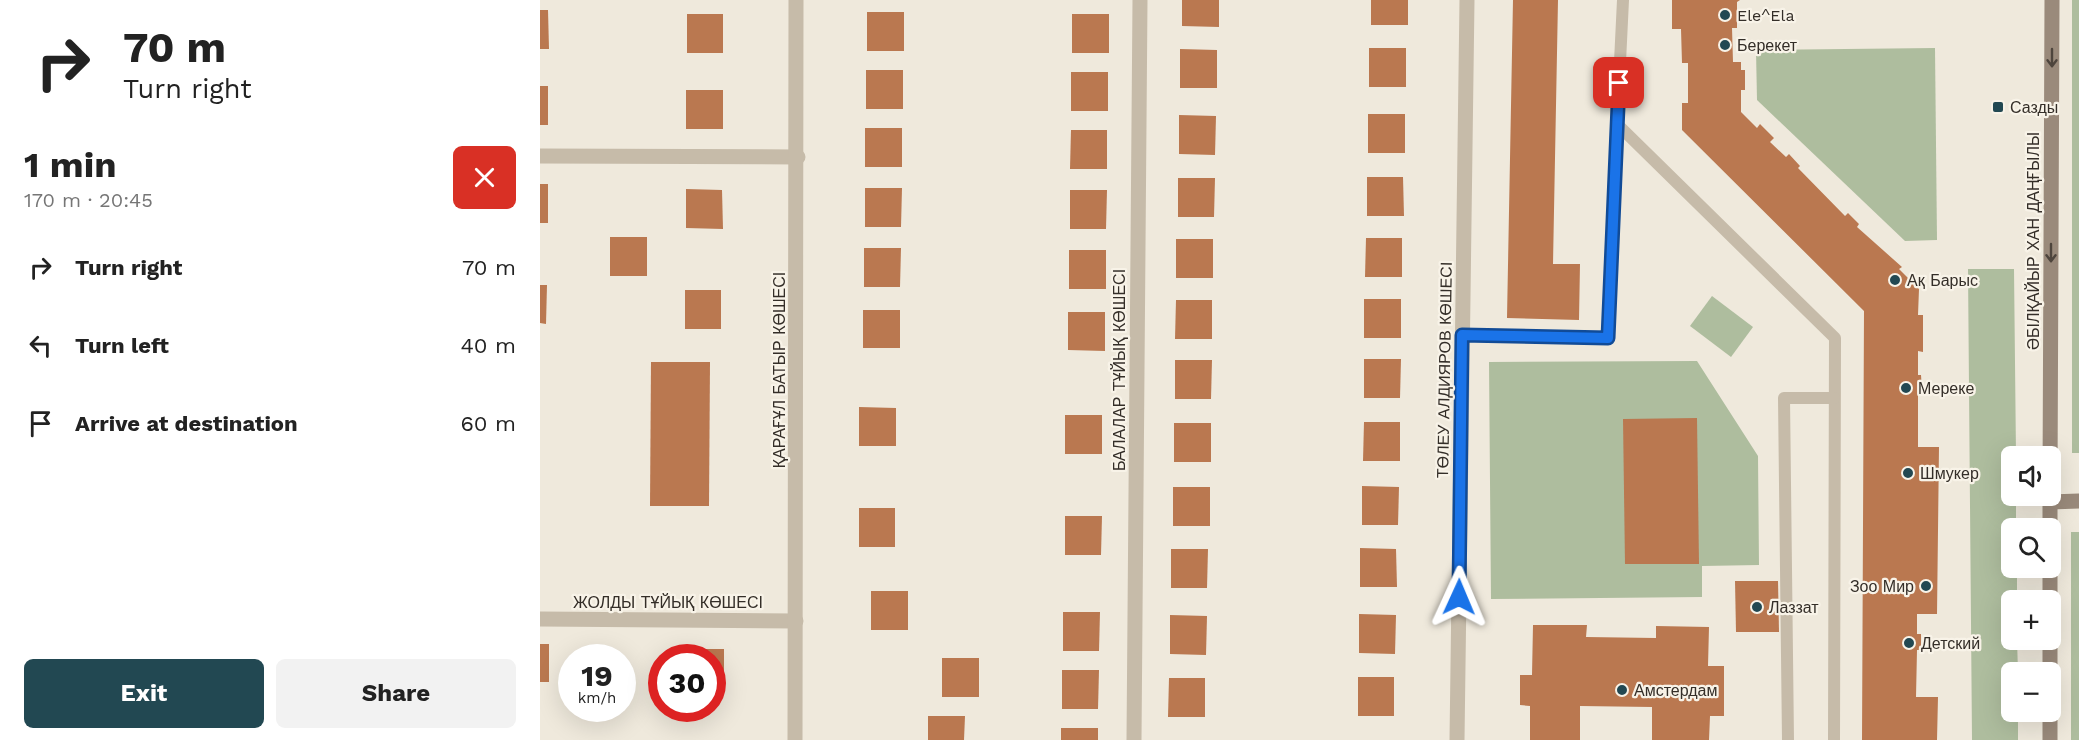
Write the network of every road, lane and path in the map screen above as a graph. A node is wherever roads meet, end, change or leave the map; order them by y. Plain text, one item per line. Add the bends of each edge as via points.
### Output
1 (796, 0) edge
2 (1140, 0) edge
3 (1467, 0) edge
4 (1623, 0) edge
5 (2052, 0) edge
6 (1617, 124) junction
7 (540, 156) edge
8 (798, 157) junction
9 (1462, 335) junction
10 (1834, 398) junction
11 (2050, 446) edge
12 (2061, 499) edge
13 (2079, 501) edge
14 (540, 619) edge
15 (796, 621) junction
16 (2050, 722) edge
17 (795, 740) edge
18 (1134, 740) edge
19 (1457, 740) edge
20 (1788, 740) edge
21 (1834, 740) edge
22 (2050, 740) edge

1 - 8 street, ҚАРАҒҰЛ БАТЫР КӨШЕСІ
2 - 18 street, БАЛАЛАР ТҰЙЫҚ КӨШЕСІ
3 - 9 street, ТӨЛЕУ АЛДИЯРОВ КӨШЕСІ
4 - 6 lane
5 -> 11 main road, ӘБІЛҚАЙЫР ХАН ДАҢҒЫЛЫ
6 - 9 lane via 1608,338
6 - 10 lane via 1835,338
7 - 8 street
8 - 15 street, ҚАРАҒҰЛ БАТЫР КӨШЕСІ
9 - 19 street, ТӨЛЕУ АЛДИЯРОВ КӨШЕСІ
10 - 20 lane via 1784,398
10 - 21 lane
12 - 13 main road
14 - 15 street, ЖОЛДЫ ТҰЙЫҚ КӨШЕСІ
15 - 17 street, ҚАРАҒҰЛ БАТЫР КӨШЕСІ
16 - 22 main road

